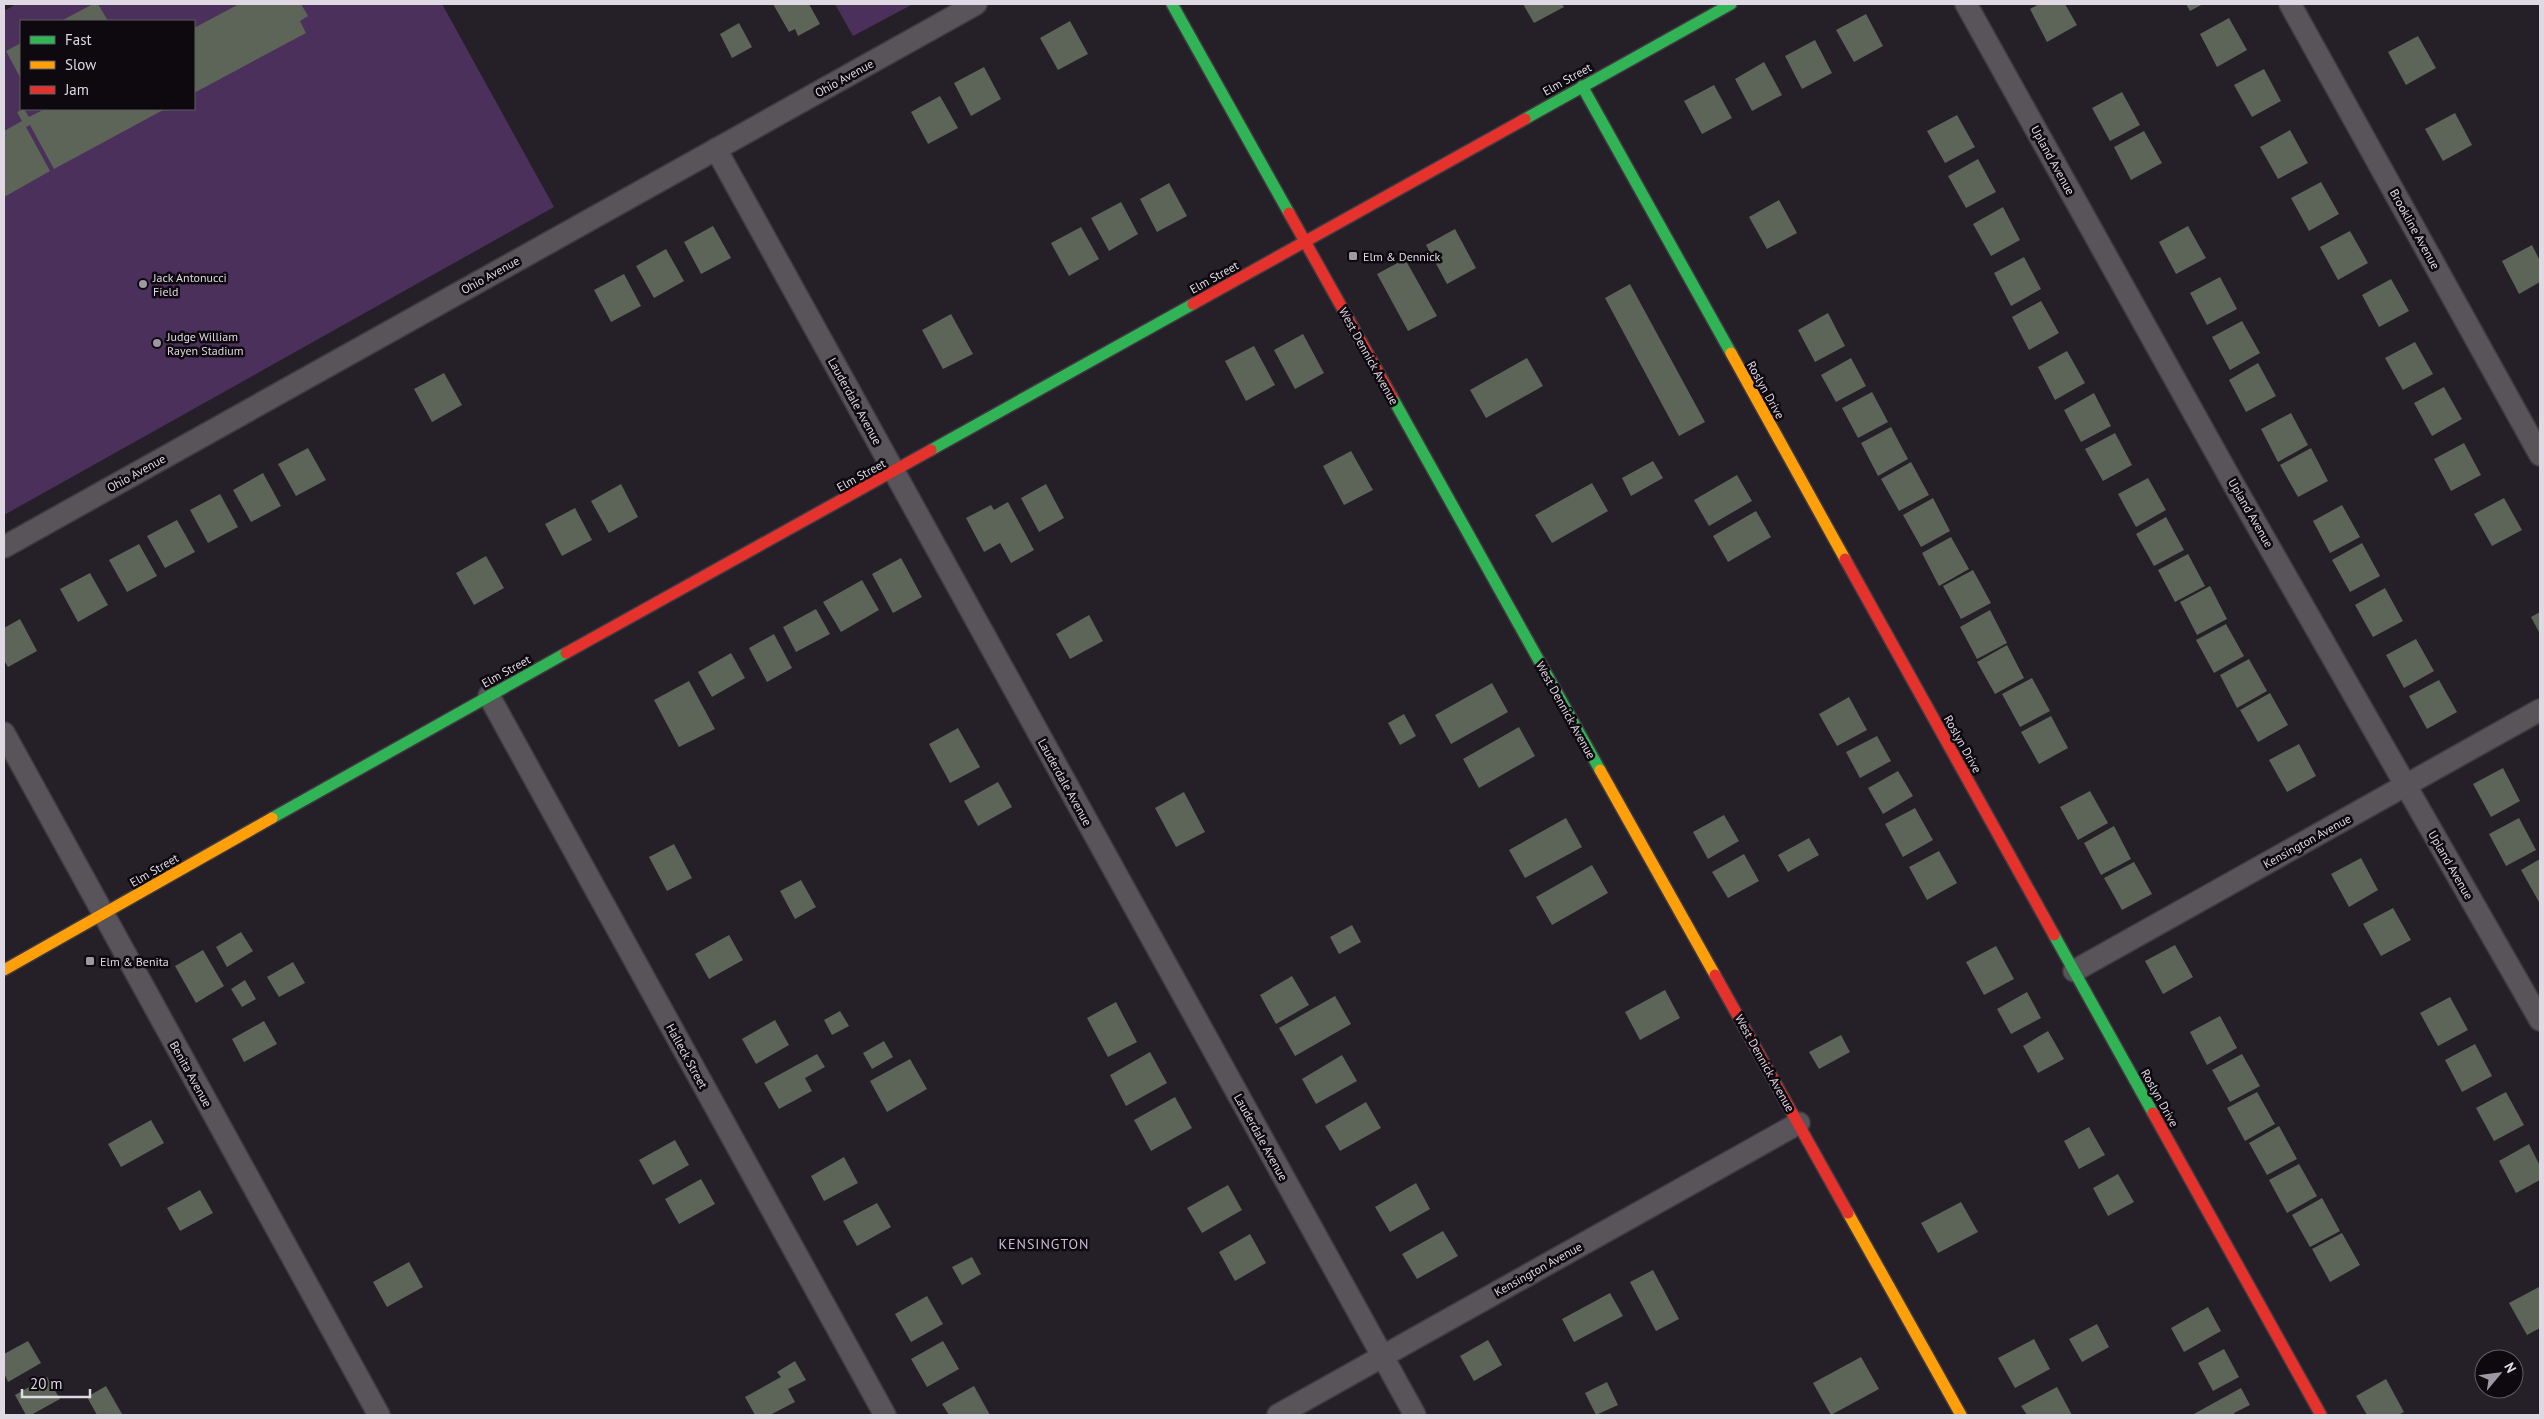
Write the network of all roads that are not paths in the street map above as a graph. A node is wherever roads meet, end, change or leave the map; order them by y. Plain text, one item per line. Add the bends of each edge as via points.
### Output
1 (1172, 4) edge
2 (1731, 4) edge
3 (1966, 4) edge
4 (2290, 4) edge
5 (964, 7) edge
6 (1582, 86) junction
7 (716, 149) junction
8 (1306, 242) junction
9 (2540, 455) edge
10 (894, 472) junction
11 (4, 547) edge
12 (489, 696) junction
13 (2540, 710) edge
14 (4, 733) edge
15 (2406, 785) junction
16 (103, 915) junction
17 (4, 970) edge
18 (2074, 971) junction
19 (2540, 1020) edge
20 (1799, 1123) junction
21 (1382, 1357) junction
22 (379, 1415) edge
23 (885, 1415) edge
24 (1278, 1415) edge
25 (1415, 1415) edge
26 (1961, 1415) edge
27 (2321, 1415) edge

1 - 8 street, West Dennick Avenue
2 - 6 street, Elm Street
3 - 15 street, Upland Avenue via 2235,487
4 - 9 street, Brookline Avenue
5 - 7 street, Ohio Avenue
6 - 8 street, Elm Street
6 - 18 street, Roslyn Drive
7 - 10 street, Lauderdale Avenue
7 - 11 street, Ohio Avenue
8 - 10 street, Elm Street
8 - 20 street, West Dennick Avenue
10 - 12 street, Elm Street
10 - 21 street, Lauderdale Avenue
12 - 16 street, Elm Street
12 - 23 street, Halleck Street
13 - 15 street, Kensington Avenue
14 - 16 street, Benita Avenue
15 - 18 street, Kensington Avenue
15 - 19 street, Upland Avenue
16 - 17 street, Elm Street
16 - 22 street, Benita Avenue
18 - 27 street, Roslyn Drive
20 - 21 street, Kensington Avenue
20 - 26 street, West Dennick Avenue
21 - 24 street, Kensington Avenue
21 - 25 street, Lauderdale Avenue

